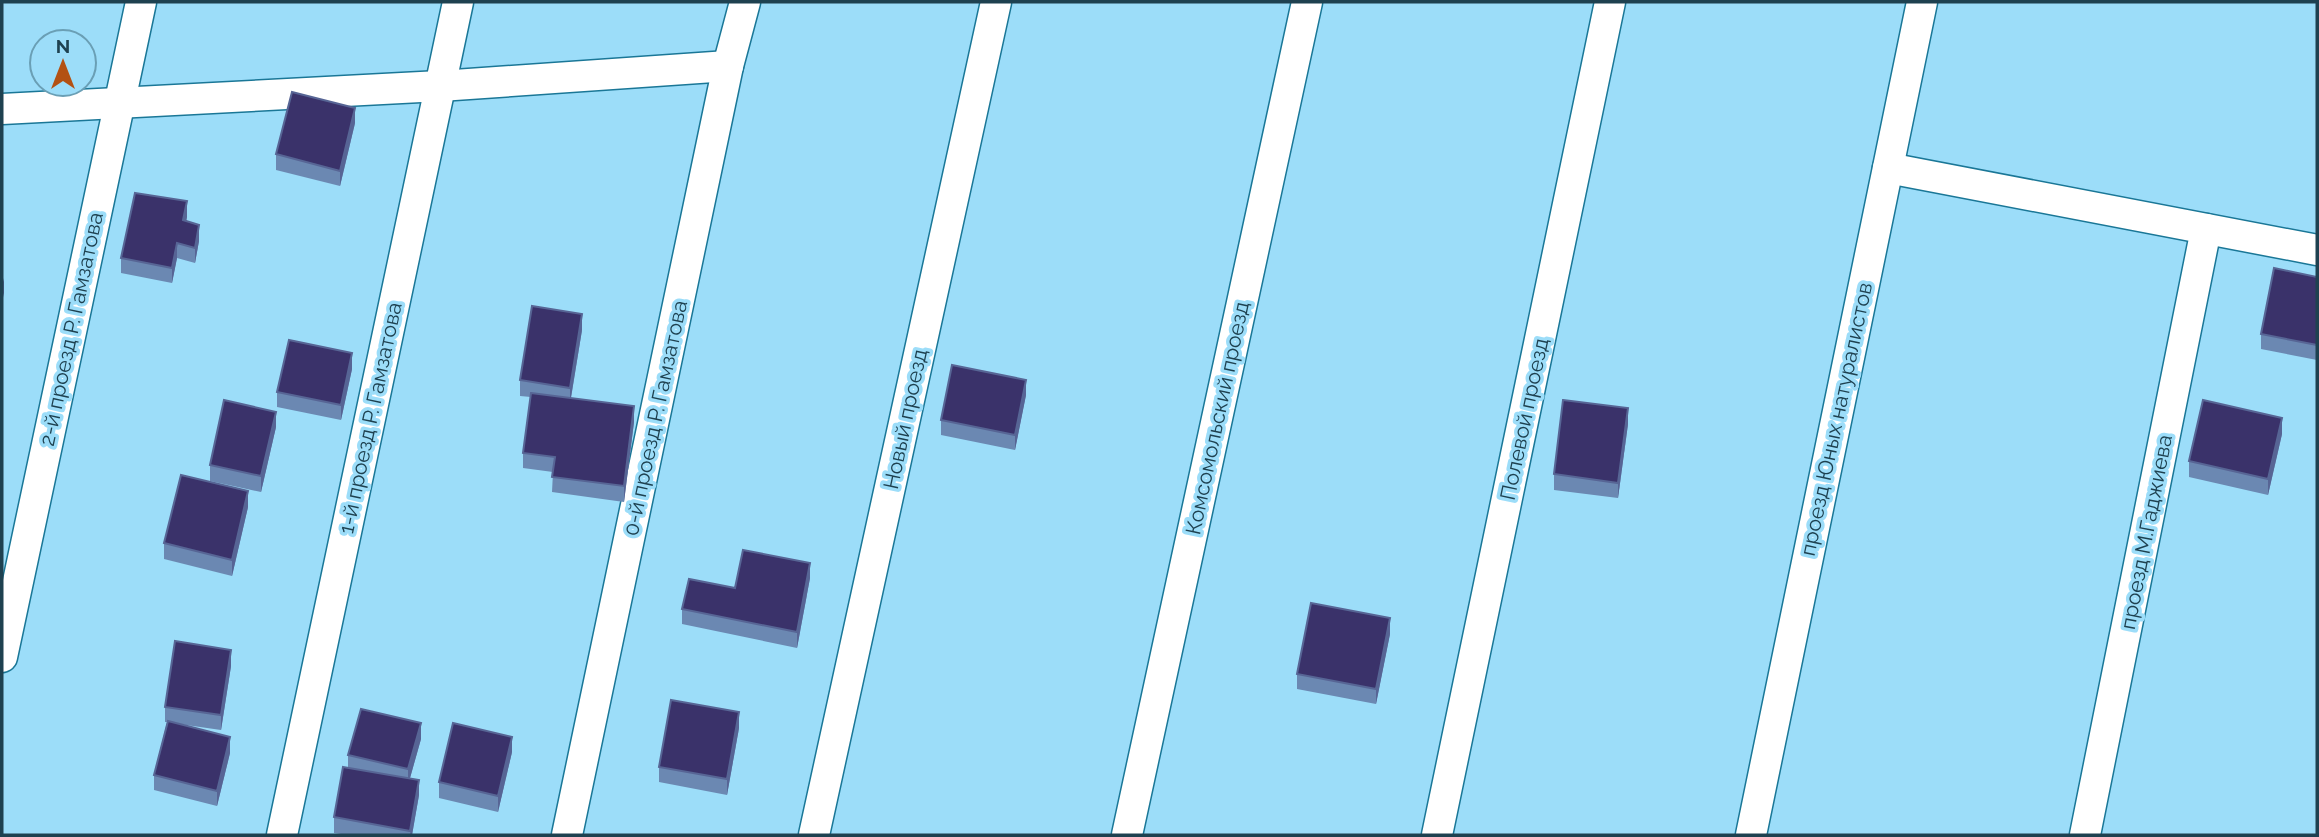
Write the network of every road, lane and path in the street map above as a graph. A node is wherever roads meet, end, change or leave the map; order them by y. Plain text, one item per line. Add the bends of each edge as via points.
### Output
1 (141, 2) edge
2 (458, 2) edge
3 (745, 2) edge
4 (996, 2) edge
5 (1307, 2) edge
6 (1610, 2) edge
7 (1922, 2) edge
8 (728, 66) junction
9 (440, 86) junction
10 (120, 103) junction
11 (2, 109) edge
12 (1888, 167) junction
13 (2206, 229) junction
14 (2317, 250) edge
15 (2, 657) edge
16 (282, 835) edge
17 (567, 835) edge
18 (814, 835) edge
19 (1127, 835) edge
20 (1437, 835) edge
21 (1751, 835) edge
22 (2085, 835) edge

1 - 10 street, 2-й проезд Р. Гамзатова
2 - 9 street, 1-й проезд Р. Гамзатова
3 - 8 street, 0-й проезд Р. Гамзатова
4 - 18 street, Новый проезд
5 - 19 street, Комсомольский проезд
6 - 20 street, Полевой проезд
7 - 12 street, проезд Юных натуралистов
8 - 9 street
8 - 17 street, 0-й проезд Р. Гамзатова
9 - 10 street
9 - 16 street, 1-й проезд Р. Гамзатова
10 - 11 street
10 - 15 street, 2-й проезд Р. Гамзатова
12 - 13 street
12 - 21 street, проезд Юных натуралистов
13 - 14 street
13 - 22 street, проезд М.Гаджиева

